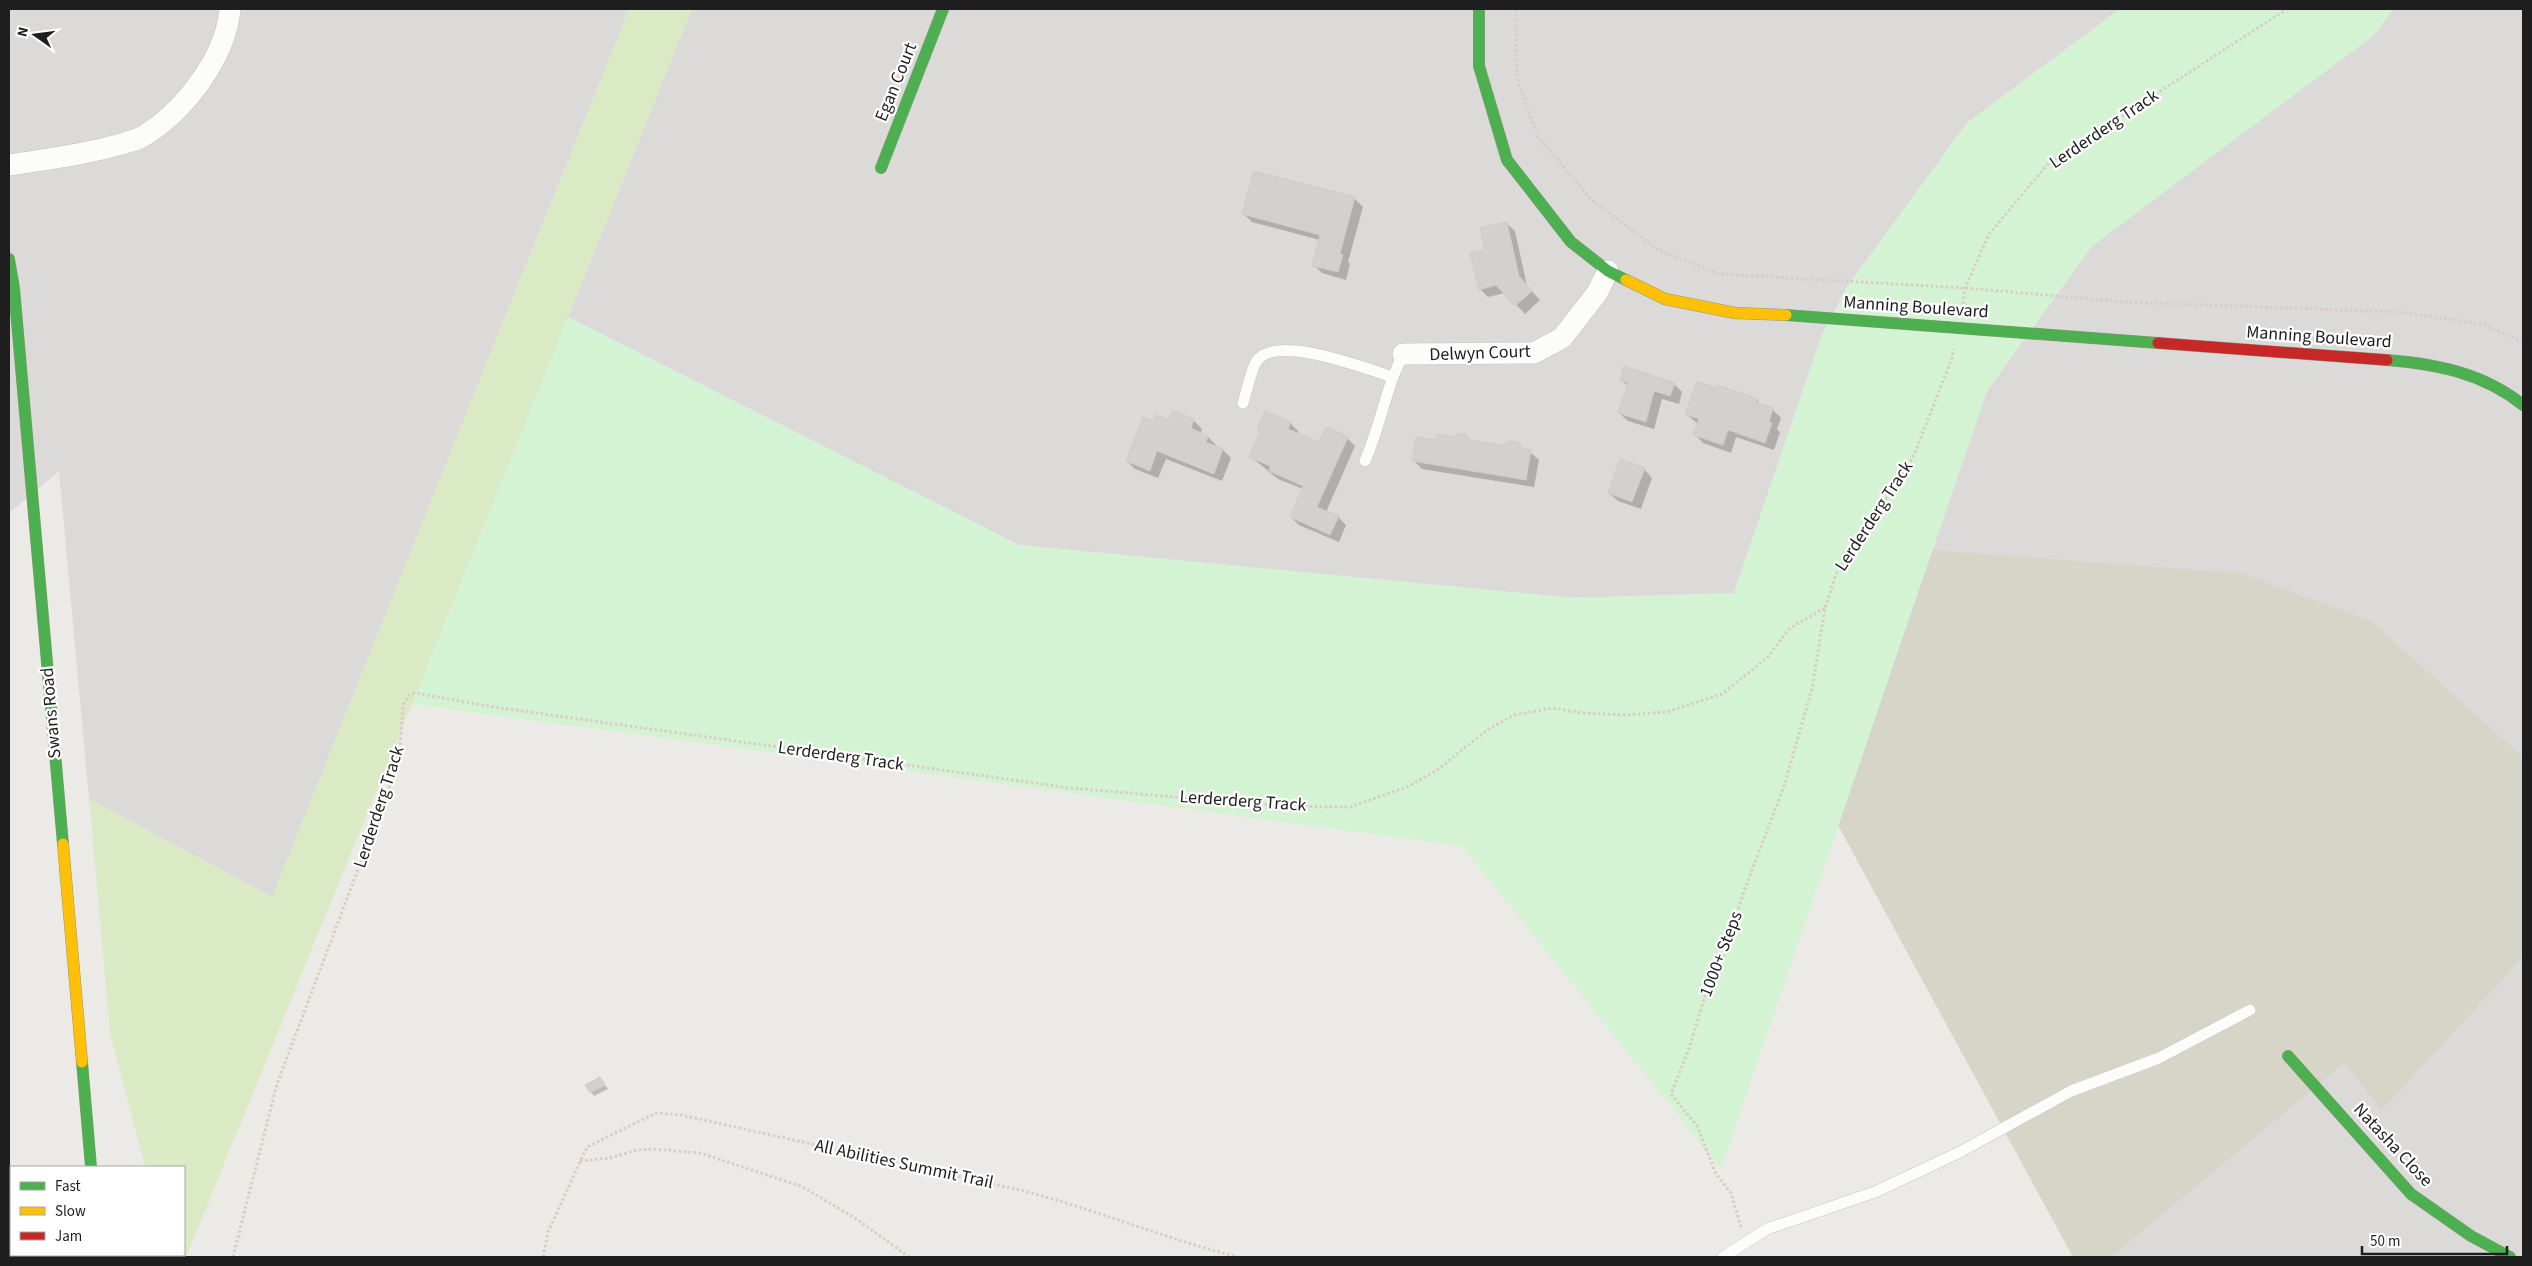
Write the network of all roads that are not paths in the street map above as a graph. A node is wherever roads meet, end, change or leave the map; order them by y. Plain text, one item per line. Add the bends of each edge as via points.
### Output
1 (230, 9) edge
2 (943, 9) edge
3 (1479, 9) edge
4 (9, 165) edge
5 (880, 168) dead end
6 (9, 259) edge
7 (1608, 271) junction
8 (1403, 354) joint
9 (1393, 377) junction
10 (1243, 403) dead end
11 (2523, 406) edge
12 (1365, 461) dead end
13 (2250, 1010) dead end
14 (2288, 1056) dead end
15 (91, 1166) edge
16 (1723, 1257) edge
17 (2510, 1257) edge

1 - 4 street via 228,25 212,64 184,102 142,137 97,151
2 - 5 street, Egan Court
3 - 7 street, Manning Boulevard via 1478,66 1507,160 1571,242
6 - 15 street, Swans Road
7 - 8 street, Delwyn Court via 1597,293 1562,338 1534,353
7 - 11 street, Manning Boulevard via 1665,300 1735,313 1957,327 2443,367 2480,377 2512,395
8 - 9 lane
9 - 10 lane via 1319,354 1269,352 1256,361
9 - 12 lane via 1377,434
13 - 16 lane via 2159,1058 2071,1091 1960,1152 1875,1192 1767,1229
14 - 17 street, Natasha Close via 2411,1194 2471,1236

